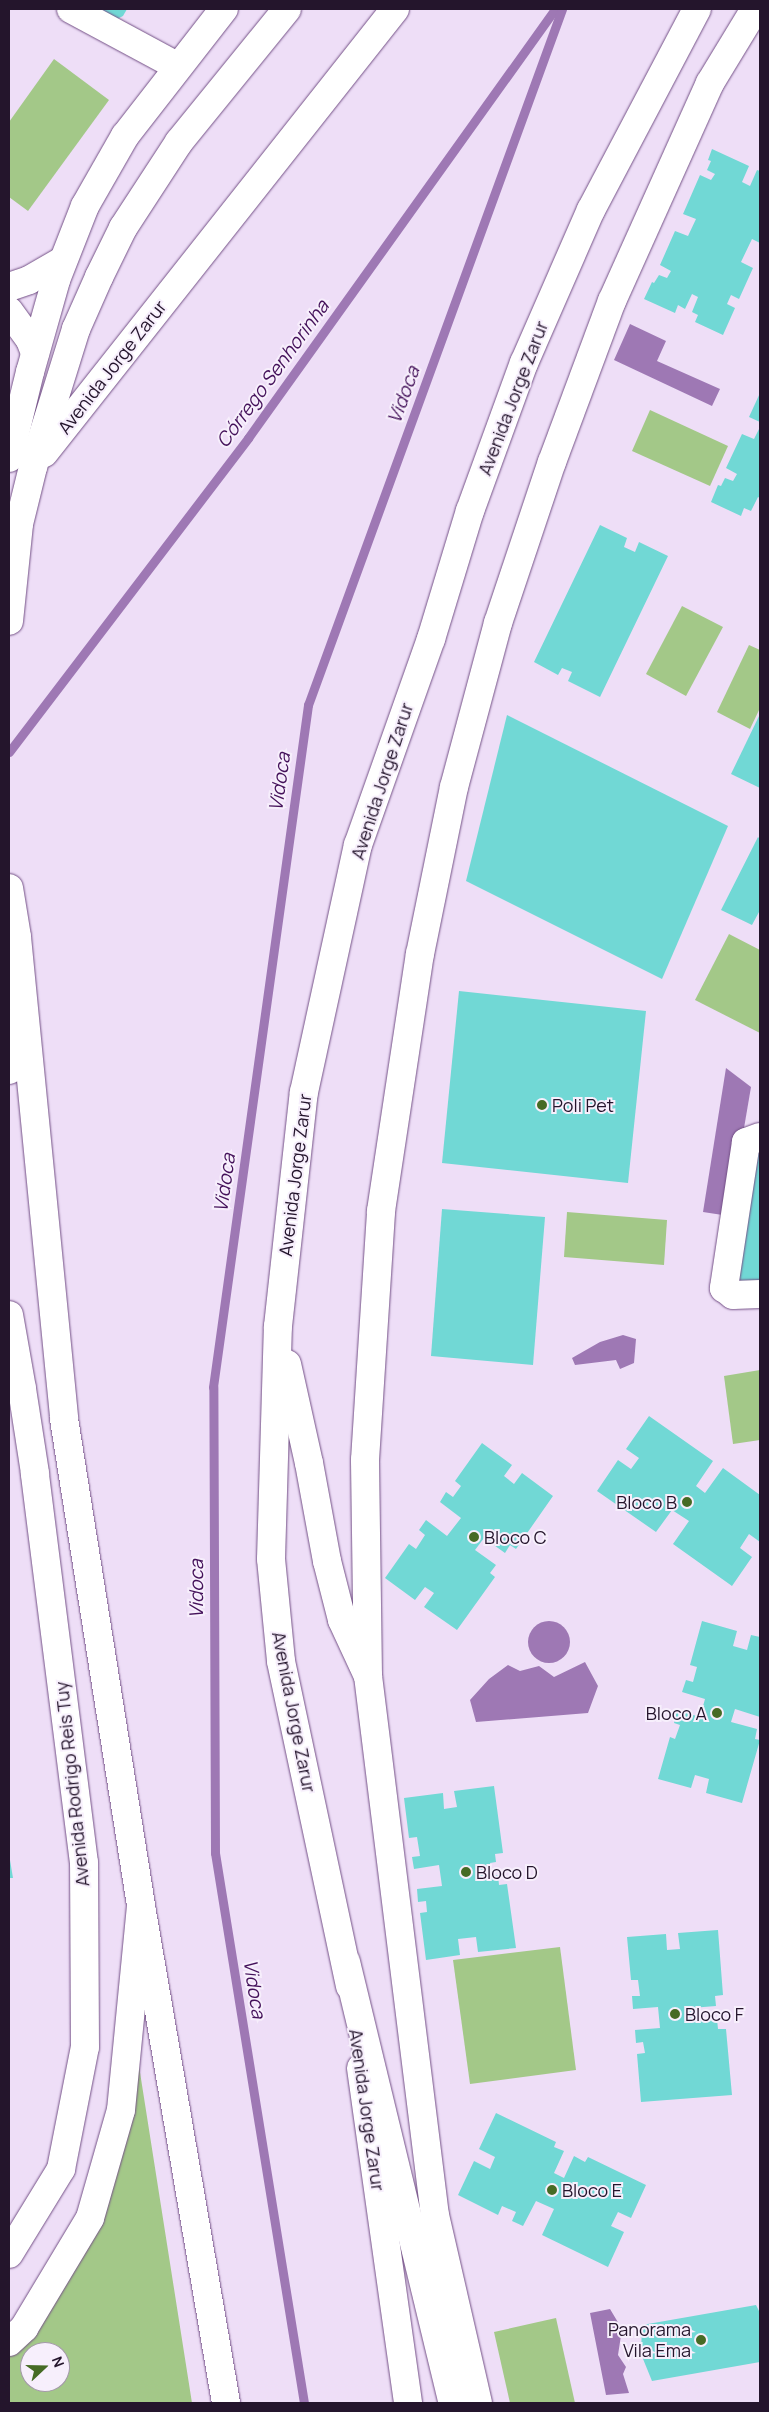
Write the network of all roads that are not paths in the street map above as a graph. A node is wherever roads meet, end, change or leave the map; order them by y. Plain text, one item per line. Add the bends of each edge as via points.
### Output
1 (71, 9) edge
2 (224, 9) edge
3 (287, 9) edge
4 (395, 9) edge
5 (697, 9) edge
6 (754, 9) edge
7 (177, 66) junction
8 (63, 260) junction
9 (9, 287) edge
10 (9, 311) edge
11 (35, 353) junction
12 (21, 462) edge
13 (9, 612) edge
14 (9, 888) edge
15 (17, 937) junction
16 (9, 1070) edge
17 (760, 1137) edge
18 (760, 1294) edge
19 (9, 1315) edge
20 (278, 1326) junction
21 (368, 1676) junction
22 (141, 1906) junction
23 (346, 1962) junction
24 (9, 2254) edge
25 (9, 2342) edge
26 (226, 2403) edge
27 (408, 2403) edge
28 (453, 2403) edge
29 (478, 2403) edge

1 - 7 main road
2 - 7 main road
3 - 12 main road, Avenida Jorge Zarur via 179,142 123,228 76,329
4 - 12 main road, Avenida Jorge Zarur
5 - 20 main road, Avenida Jorge Zarur via 591,210 524,363 470,510 431,638 358,844 304,1092
6 - 21 main road via 710,83 612,301 552,462 500,619 454,788 420,954 381,1211 365,1460
7 - 8 main road via 106,167 85,206
8 - 9 main road via 29,280
8 - 11 main road
10 - 11 main road via 30,340
11 - 12 main road
12 - 13 main road, Avenida Jorge Zarur via 19,524
14 - 15 main road
15 - 16 main road
15 - 22 main road via 64,1420
17 - 18 main road via 746,1142 724,1288 733,1295
19 - 24 main road, Avenida Rodrigo Reis Tuy via 22,1389 84,1863 85,2047 61,2169
20 - 21 main road via 342,1620
20 - 23 main road, Avenida Jorge Zarur via 271,1559 281,1661
21 - 29 main road via 435,2216
22 - 25 main road via 121,2110 90,2218 24,2328
22 - 26 main road
23 - 27 main road, Avenida Jorge Zarur
23 - 28 main road

